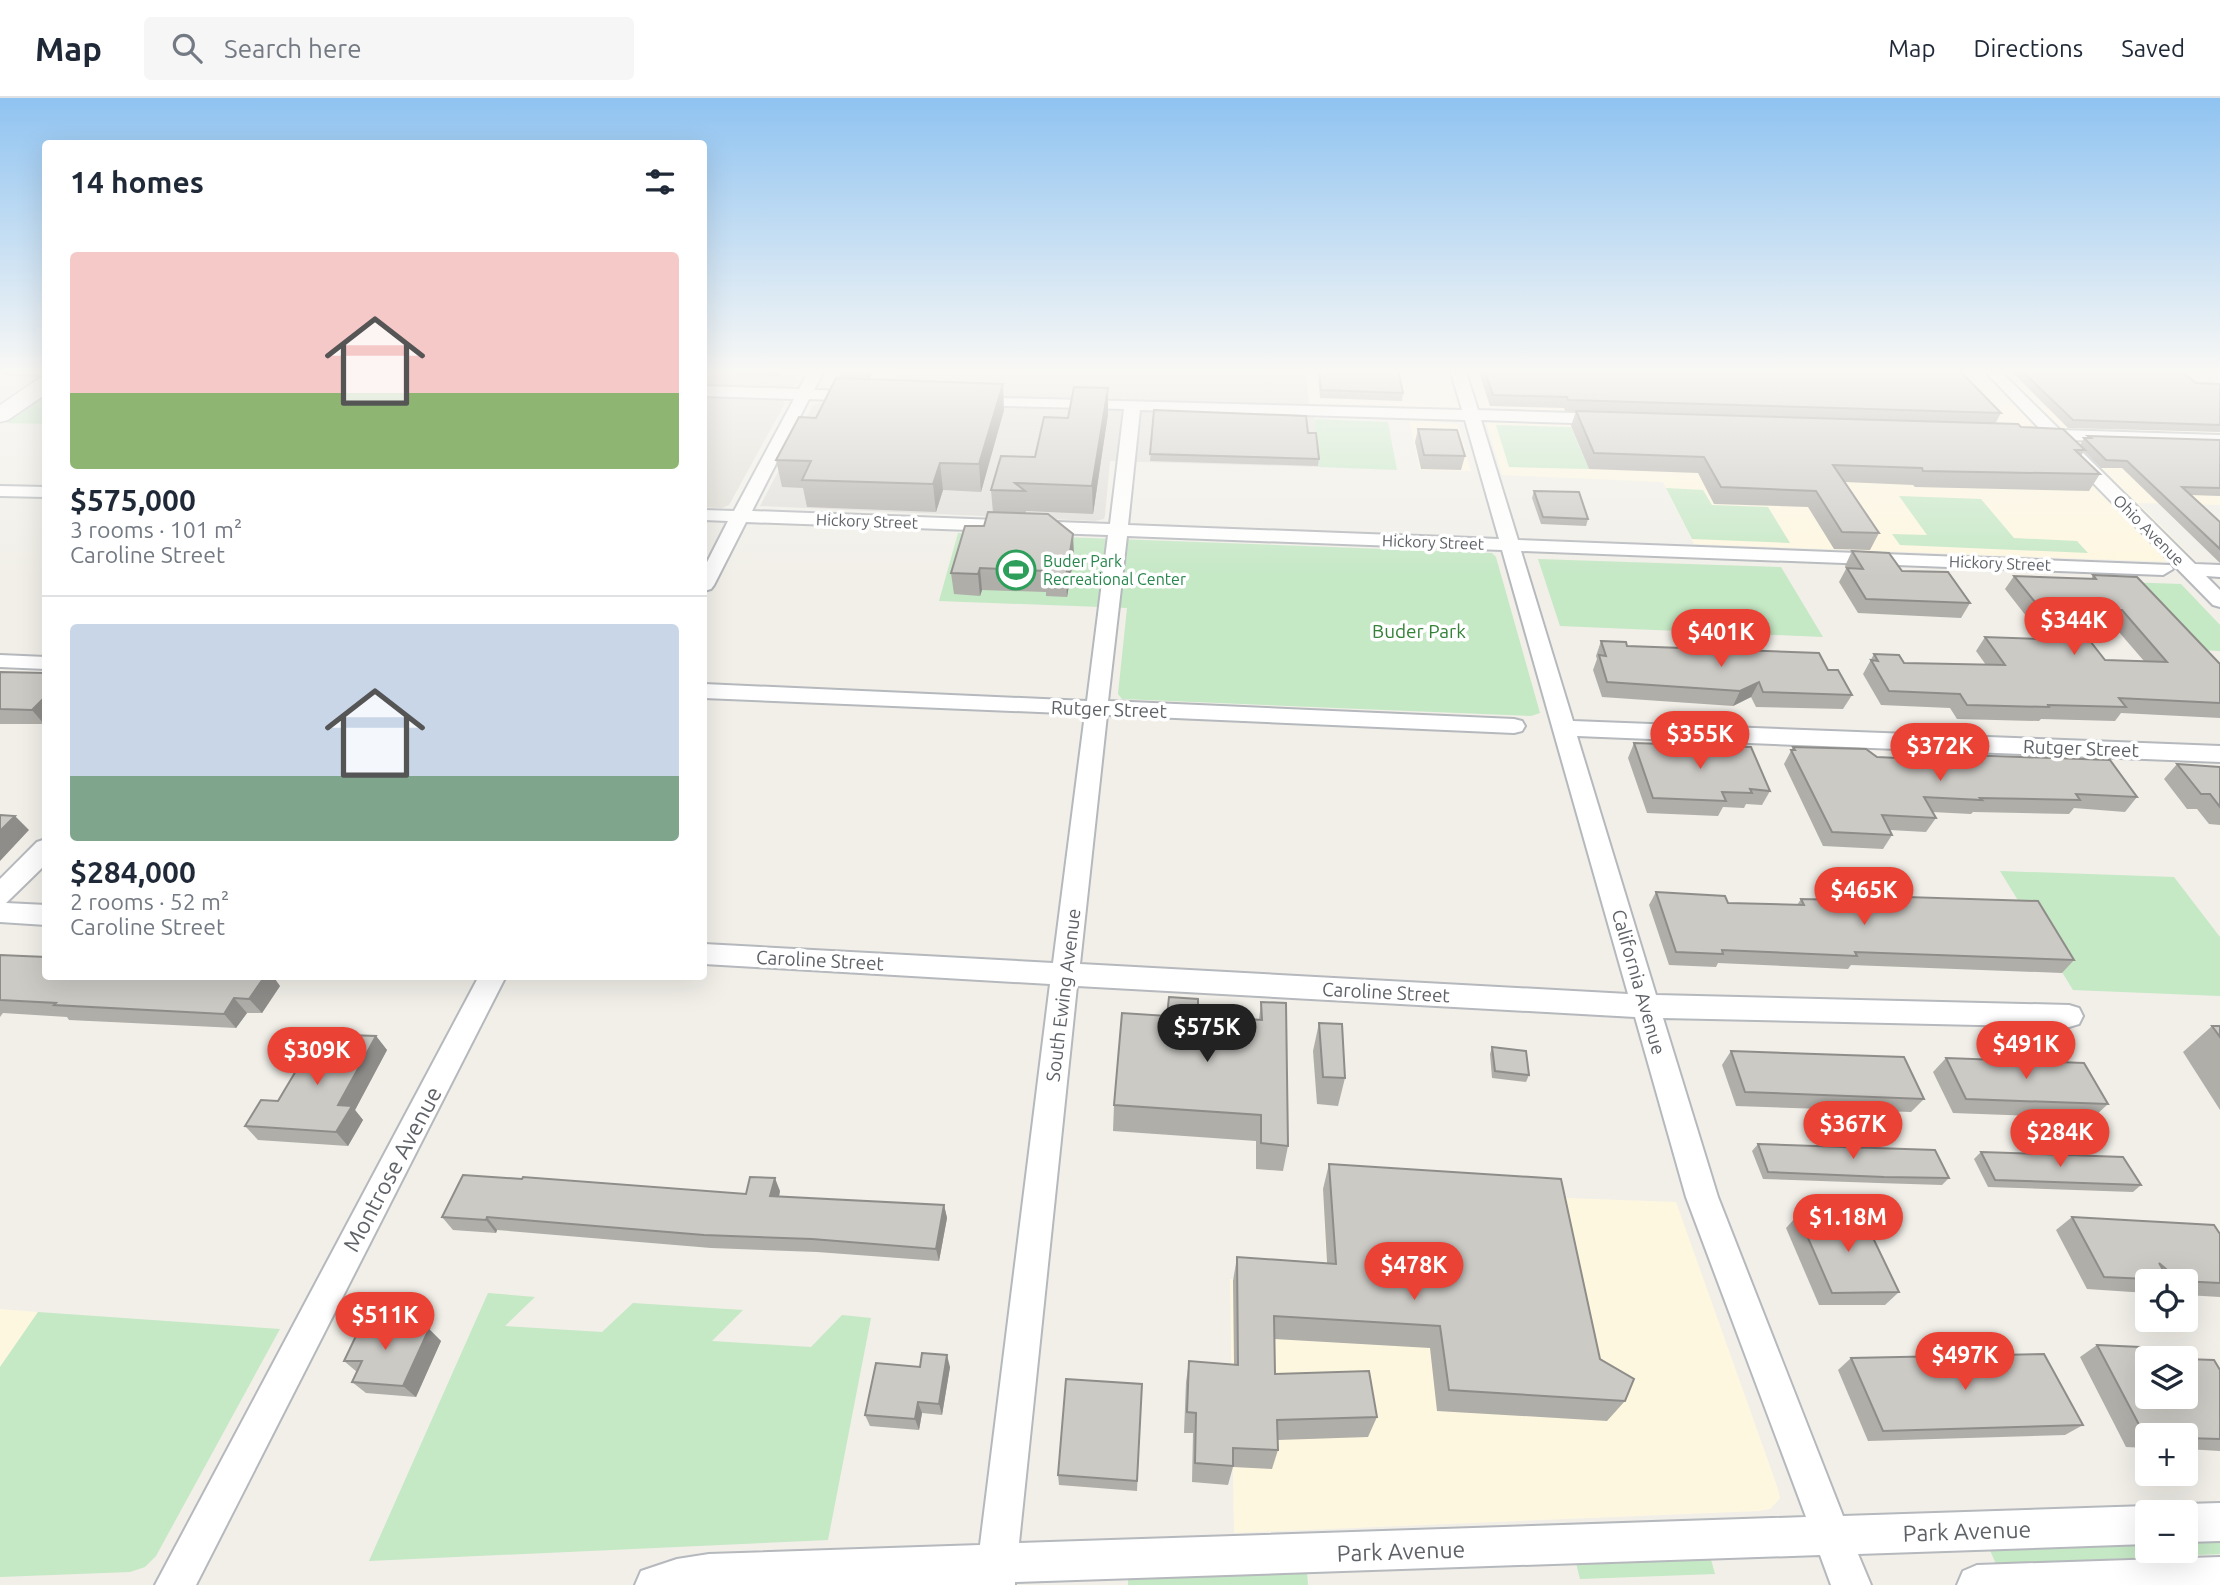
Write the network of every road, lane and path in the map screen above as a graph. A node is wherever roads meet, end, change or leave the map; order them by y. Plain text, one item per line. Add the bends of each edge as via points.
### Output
1 (781, 438) edge
2 (1129, 438) edge
3 (1478, 438) edge
4 (2059, 438) edge
5 (2176, 438) edge
6 (2220, 440) edge
7 (0, 491) edge
8 (42, 492) edge
9 (707, 515) edge
10 (740, 517) junction
11 (1117, 530) junction
12 (1510, 545) junction
13 (2163, 569) dead end
14 (2188, 570) junction
15 (2220, 571) edge
16 (707, 578) edge
17 (2220, 601) edge
18 (0, 661) edge
19 (42, 663) edge
20 (707, 691) edge
21 (1097, 709) junction
22 (1514, 726) dead end
23 (1564, 728) junction
24 (2220, 754) edge
25 (42, 852) edge
26 (0, 895) edge
27 (0, 912) edge
28 (42, 915) edge
29 (707, 954) edge
30 (1066, 975) junction
31 (491, 980) edge
32 (1646, 1006) junction
33 (2069, 1016) dead end
34 (2220, 1522) edge
35 (2198, 1523) edge
36 (2135, 1525) edge
37 (1833, 1536) junction
38 (995, 1575) edge
39 (2220, 1576) edge
40 (175, 1585) edge
41 (656, 1585) edge
42 (1851, 1585) edge
43 (1977, 1585) edge

1 - 10 street
2 - 11 street, South Ewing Avenue
3 - 12 street, California Avenue
4 - 14 street, Ohio Avenue
5 - 6 street
7 - 8 street
9 - 10 street, Hickory Street
10 - 11 street, Hickory Street
10 - 16 street
11 - 12 street, Hickory Street
11 - 21 street, South Ewing Avenue
12 - 13 street, Hickory Street
12 - 23 street, California Avenue
14 - 15 street
14 - 17 street, Ohio Avenue
18 - 19 street
20 - 21 street, Rutger Street
21 - 22 street, Rutger Street
21 - 30 street, South Ewing Avenue
23 - 24 street, Rutger Street
23 - 32 street, California Avenue
25 - 26 street
27 - 28 street
29 - 30 street, Caroline Street
30 - 32 street, Caroline Street
30 - 38 street, South Ewing Avenue
31 - 40 street, Montrose Avenue
32 - 33 street, Caroline Street
32 - 37 street, California Avenue via 1702,1197
34 - 35 street
36 - 37 street, Park Avenue
37 - 38 street, Park Avenue
37 - 42 street, California Avenue
38 - 41 street, Park Avenue via 709,1573
39 - 43 street

